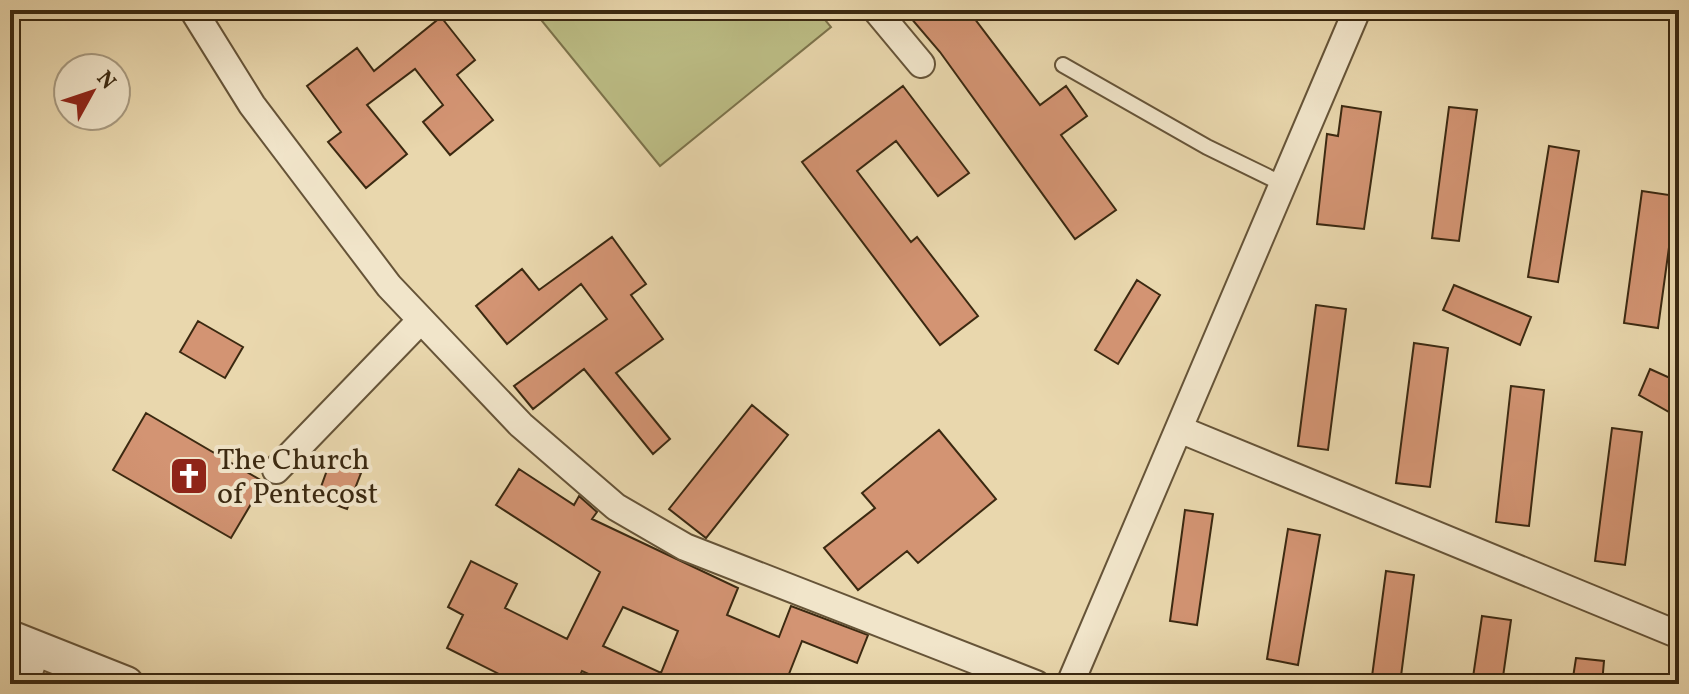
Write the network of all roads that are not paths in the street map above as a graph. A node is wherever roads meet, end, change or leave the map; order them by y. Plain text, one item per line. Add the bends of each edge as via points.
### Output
1 (193, 10) edge
2 (876, 10) edge
3 (1357, 10) edge
4 (921, 64) dead end
5 (1063, 65) dead end
6 (1283, 184) junction
7 (421, 320) junction
8 (1179, 429) junction
9 (276, 470) dead end
10 (1679, 635) edge
11 (24, 643) edge
12 (25, 684) edge
13 (126, 684) edge
14 (1036, 684) edge
15 (1070, 684) edge

1 - 7 street via 252,105 357,248
2 - 4 street
3 - 6 street
5 - 6 lane
6 - 8 street
7 - 9 street
7 - 14 street via 521,425 616,507 649,528 685,547
8 - 10 street
8 - 15 street
11 - 12 street
11 - 13 street

